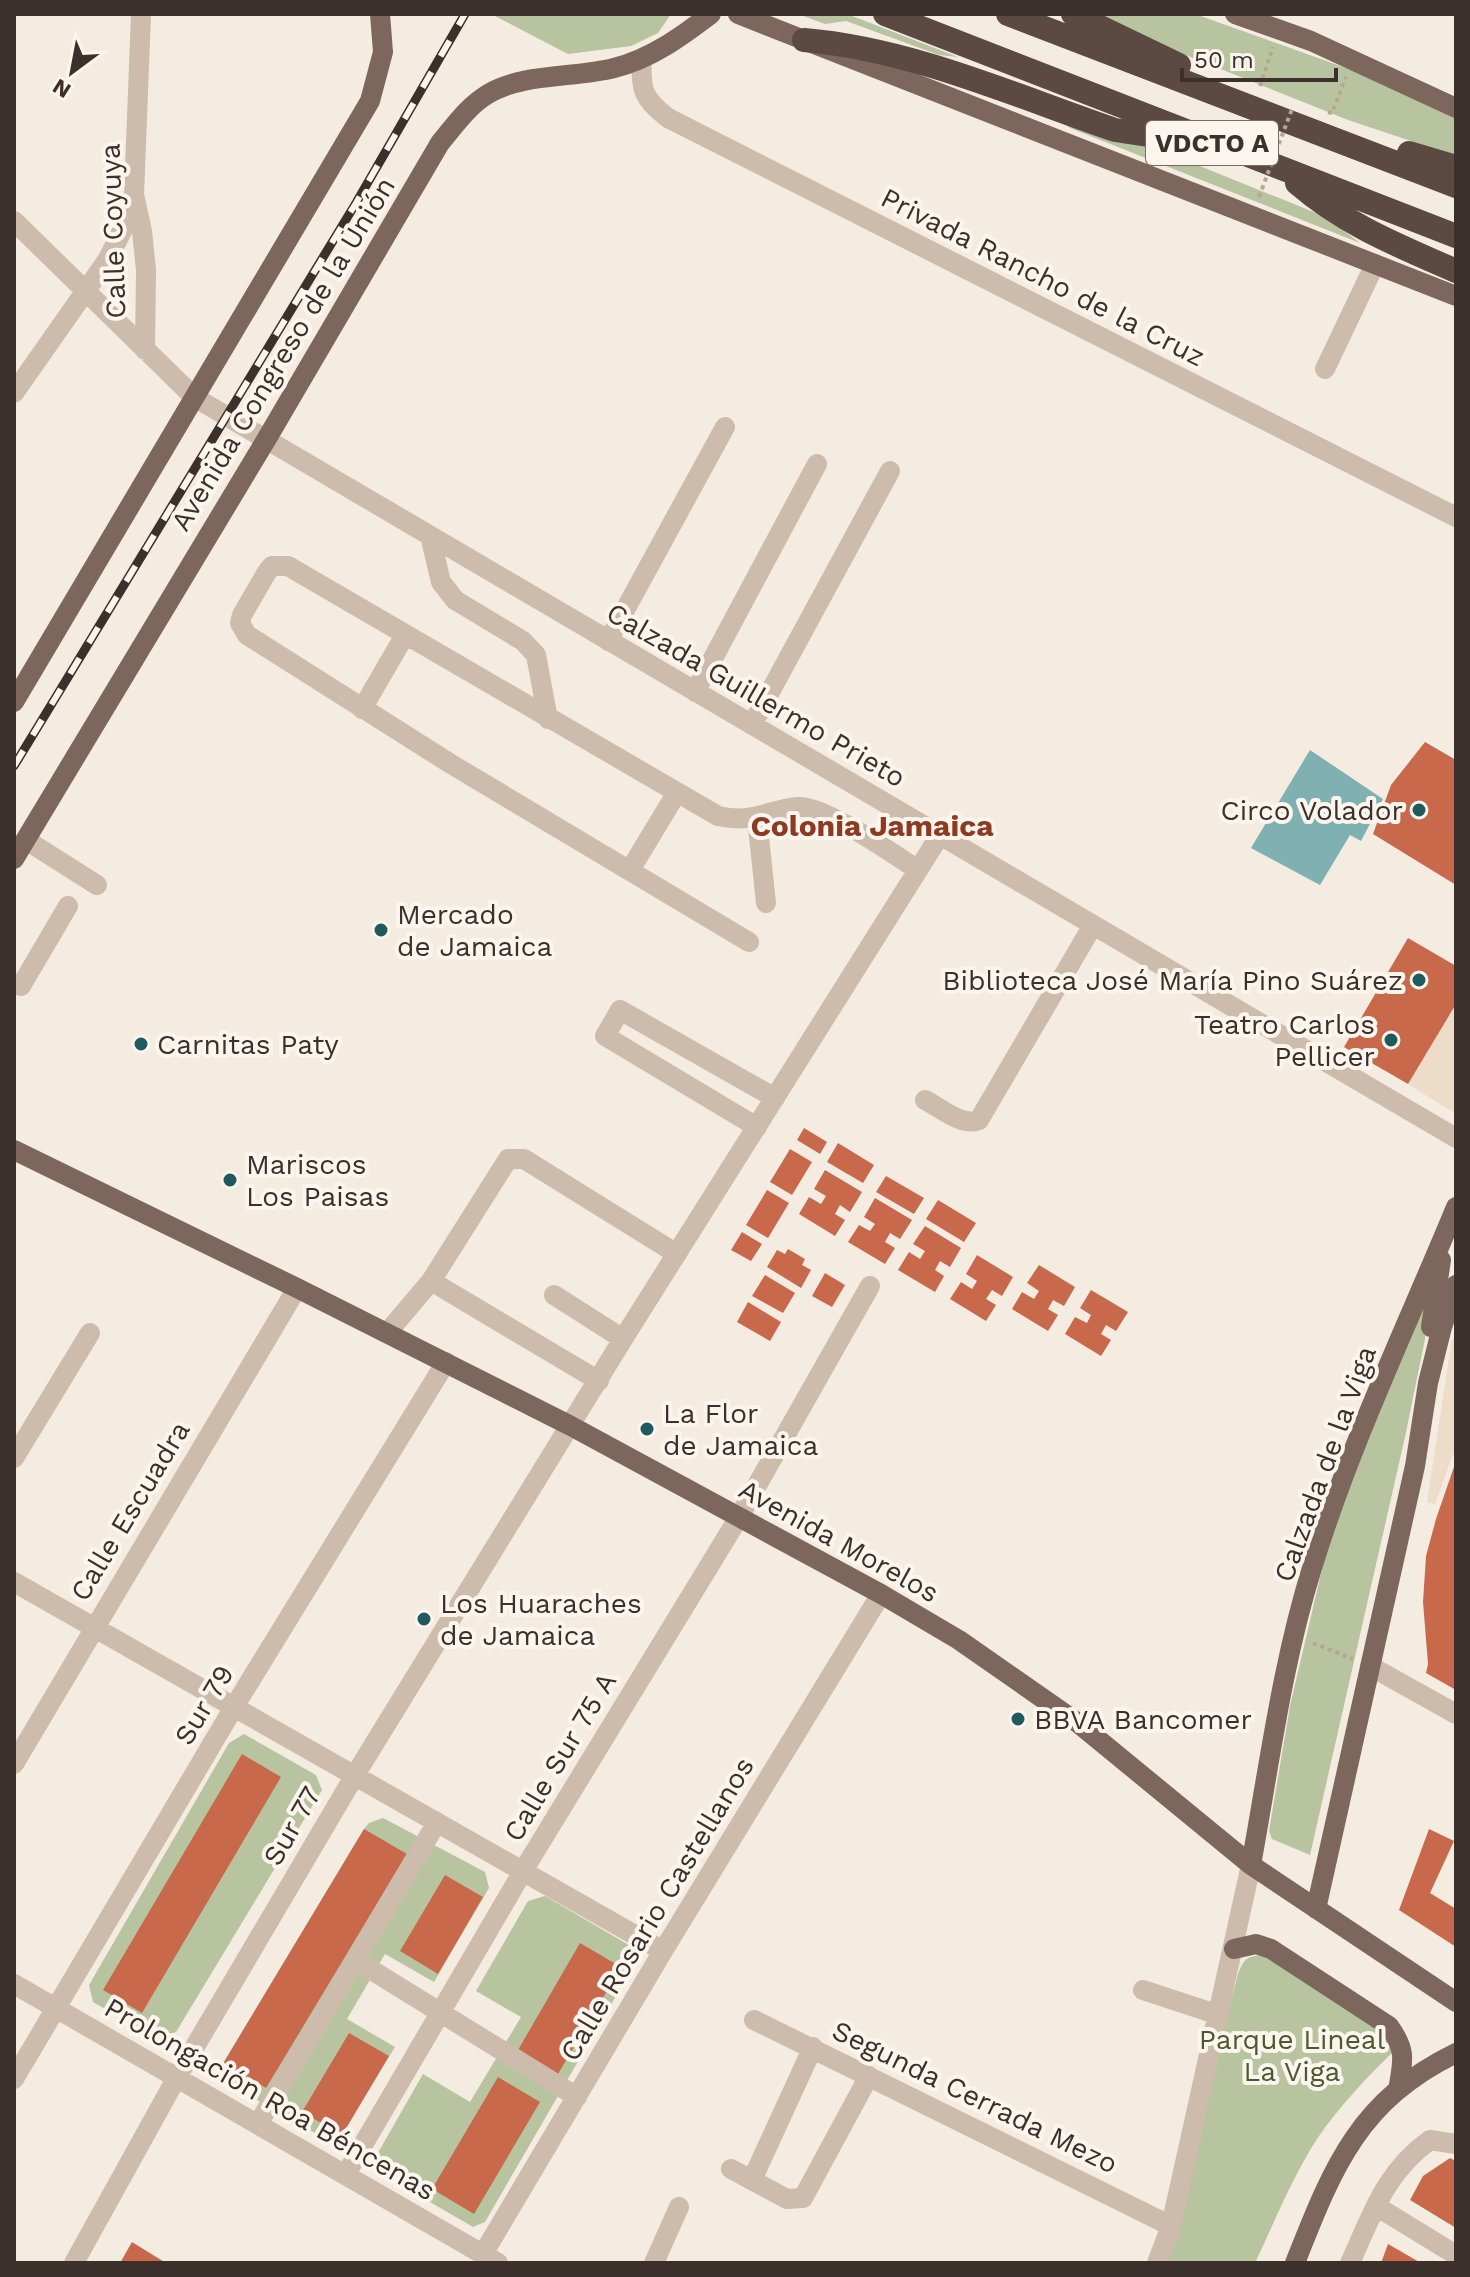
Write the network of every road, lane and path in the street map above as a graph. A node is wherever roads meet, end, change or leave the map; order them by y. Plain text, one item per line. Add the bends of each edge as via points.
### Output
1 (141, 14) edge
2 (380, 14) edge
3 (711, 14) edge
4 (738, 14) edge
5 (885, 14) edge
6 (1008, 14) edge
7 (1073, 14) edge
8 (1235, 14) edge
9 (1280, 30) junction
10 (804, 40) junction
11 (642, 59) junction
12 (1352, 59) junction
13 (1252, 96) junction
14 (1456, 108) edge
15 (1292, 109) dead end
16 (1332, 113) dead end
17 (1193, 135) junction
18 (1339, 141) junction
19 (1456, 167) edge
20 (1283, 171) junction
21 (1456, 186) edge
22 (134, 195) junction
23 (1259, 197) dead end
24 (14, 221) edge
25 (1456, 236) edge
26 (1375, 264) junction
27 (1456, 271) edge
28 (85, 291) junction
29 (1456, 296) edge
30 (145, 350) junction
31 (1325, 369) dead end
32 (14, 393) edge
33 (194, 397) junction
34 (725, 427) dead end
35 (266, 440) junction
36 (817, 464) dead end
37 (890, 471) dead end
38 (1456, 517) edge
39 (430, 536) junction
40 (405, 635) junction
41 (608, 641) junction
42 (695, 692) junction
43 (14, 702) edge
44 (362, 709) junction
45 (548, 719) junction
46 (752, 725) junction
47 (676, 794) junction
48 (757, 818) junction
49 (940, 835) junction
50 (26, 840) junction
51 (14, 859) edge
52 (630, 870) junction
53 (918, 870) junction
54 (97, 885) dead end
55 (766, 903) dead end
56 (68, 906) dead end
57 (1093, 925) junction
58 (749, 942) dead end
59 (14, 983) edge
60 (775, 1098) junction
61 (925, 1100) dead end
62 (757, 1127) junction
63 (1456, 1138) edge
64 (14, 1150) edge
65 (1456, 1207) edge
66 (1441, 1244) junction
67 (677, 1254) junction
68 (431, 1281) junction
69 (1456, 1285) edge
70 (870, 1286) dead end
71 (297, 1288) junction
72 (554, 1295) dead end
73 (90, 1333) dead end
74 (387, 1333) junction
75 (623, 1339) junction
76 (446, 1362) junction
77 (599, 1381) junction
78 (1428, 1383) junction
79 (571, 1426) junction
80 (14, 1458) edge
81 (739, 1517) junction
82 (14, 1582) edge
83 (881, 1594) junction
84 (94, 1627) junction
85 (1294, 1635) junction
86 (1370, 1666) junction
87 (234, 1707) junction
88 (1456, 1714) edge
89 (14, 1764) edge
90 (355, 1775) junction
91 (437, 1822) junction
92 (1251, 1865) junction
93 (523, 1871) junction
94 (1316, 1909) junction
95 (1234, 1949) junction
96 (663, 1951) junction
97 (357, 1961) junction
98 (14, 1984) edge
99 (1143, 1990) dead end
100 (1456, 2002) edge
101 (56, 2008) junction
102 (440, 2012) junction
103 (1219, 2015) junction
104 (754, 2020) dead end
105 (813, 2047) junction
106 (1456, 2053) edge
107 (869, 2076) junction
108 (177, 2077) junction
109 (14, 2079) edge
110 (1398, 2090) junction
111 (577, 2097) junction
112 (258, 2124) junction
113 (1455, 2144) edge
114 (731, 2169) dead end
115 (346, 2174) junction
116 (752, 2180) junction
117 (1376, 2206) junction
118 (679, 2207) dead end
119 (1171, 2226) junction
120 (1456, 2255) edge
121 (491, 2259) edge
122 (74, 2263) edge
123 (654, 2263) edge
124 (1157, 2263) edge
125 (1295, 2263) edge
126 (1350, 2263) edge

1 - 22 street, Calle Coyuya
2 - 33 main road, Avenida Congreso de la Unión via 383,52 370,101
3 - 11 main road, Avenida Congreso de la Unión
4 - 10 main road
5 - 17 highway, VDCTO A
6 - 13 highway, VDCTO A
7 - 13 highway
8 - 9 main road
9 - 12 main road
9 - 13 path
10 - 17 highway via 909,59 1115,130
10 - 26 main road
11 - 35 main road, Avenida Congreso de la Unión via 616,68 524,81 490,92 466,111 440,143
11 - 38 street, Privada Rancho de la Cruz via 643,92 668,118
12 - 14 main road
12 - 16 path
13 - 18 highway, VDCTO A
15 - 23 path, bridge
17 - 20 highway, VDCTO A
18 - 19 highway
18 - 21 highway, VDCTO A
20 - 25 highway, VDCTO A
20 - 27 highway via 1322,205 1365,231
22 - 28 street via 108,259
22 - 30 street, Calle Coyuya via 146,270
24 - 28 street, Calzada Guillermo Prieto
26 - 29 main road
26 - 31 street
28 - 30 street, Calzada Guillermo Prieto
28 - 32 street
30 - 33 street, Calzada Guillermo Prieto
33 - 35 street, Calzada Guillermo Prieto
33 - 43 main road, Avenida Congreso de la Unión
34 - 41 street
35 - 39 street, Calzada Guillermo Prieto
35 - 50 main road, Avenida Congreso de la Unión
36 - 42 street
37 - 46 street
39 - 41 street, Calzada Guillermo Prieto
39 - 45 street via 441,582 455,600 523,641 536,655
40 - 44 street
40 - 44 street via 288,566 272,566 254,593 242,615 242,630
40 - 45 street
41 - 42 street, Calzada Guillermo Prieto
42 - 46 street, Calzada Guillermo Prieto
44 - 52 street
45 - 47 street
46 - 49 street, Calzada Guillermo Prieto
47 - 48 street via 718,816
47 - 52 street
48 - 53 street via 798,807 819,810
48 - 55 street
49 - 53 street, Sur 77
49 - 57 street, Calzada Guillermo Prieto
50 - 51 main road, Avenida Congreso de la Unión
50 - 54 street
52 - 58 street
53 - 60 street, Sur 77
56 - 59 street via 21,986
57 - 61 street via 979,1120 962,1121
57 - 63 street, Calzada Guillermo Prieto
60 - 62 street, Sur 77
60 - 62 street via 620,1010 605,1036
62 - 67 street, Sur 77
64 - 71 main road, Avenida Morelos
65 - 66 main road, Calzada de la Viga
66 - 78 main road
66 - 85 main road, Calzada de la Viga via 1337,1493
67 - 68 street via 516,1157 502,1164
67 - 75 street, Sur 77
68 - 74 street
68 - 77 street
69 - 78 main road
70 - 81 street, Calle Sur 75 A
71 - 74 main road, Avenida Morelos
71 - 84 street, Calle Escuadra
72 - 75 street
73 - 80 street
74 - 76 main road, Avenida Morelos
75 - 77 street, Sur 77
76 - 79 main road, Avenida Morelos
76 - 87 street, Sur 79
77 - 79 street, Sur 77
78 - 86 main road
79 - 81 main road, Avenida Morelos
79 - 90 street, Sur 77
81 - 83 main road, Avenida Morelos
81 - 93 street, Calle Sur 75 A
82 - 84 street
83 - 92 main road, Avenida Morelos via 959,1640 1078,1723
83 - 96 street, Calle Rosario Castellanos
84 - 87 street
84 - 89 street, Calle Escuadra
85 - 86 path
85 - 92 main road, Calzada de la Viga
86 - 88 street
86 - 94 main road
87 - 90 street
87 - 101 street, Sur 79
90 - 91 street
90 - 108 street, Sur 77
91 - 93 street
91 - 97 street
92 - 94 main road, Avenida Morelos
92 - 95 street, Calzada de la Viga
93 - 96 street
93 - 102 street, Calle Sur 75 A
94 - 100 main road, Avenida Morelos
95 - 103 street, Calzada de la Viga
95 - 110 main road via 1256,1944 1271,1949 1389,2026 1403,2058
96 - 111 street, Calle Rosario Castellanos
97 - 102 street
97 - 112 street
98 - 101 street, Prolongación Roa Béncenas
99 - 103 street
101 - 108 street, Prolongación Roa Béncenas
101 - 109 street, Sur 79
102 - 111 street
102 - 115 street, Calle Sur 75 A
103 - 119 street, Calzada de la Viga
104 - 105 street, Segunda Cerrada Mezo
105 - 107 street, Segunda Cerrada Mezo
105 - 116 street
106 - 110 main road
107 - 116 street via 803,2198 787,2199
107 - 119 street, Segunda Cerrada Mezo
108 - 112 street, Prolongación Roa Béncenas
108 - 122 street, Sur 77
110 - 125 main road via 1372,2112 1353,2139 1331,2176
111 - 121 street, Calle Rosario Castellanos
112 - 115 street, Prolongación Roa Béncenas
113 - 117 street via 1430,2140 1411,2154 1394,2172
114 - 116 street
115 - 121 street, Prolongación Roa Béncenas
117 - 120 street
117 - 126 street
118 - 123 street
119 - 124 street, Calzada de la Viga

